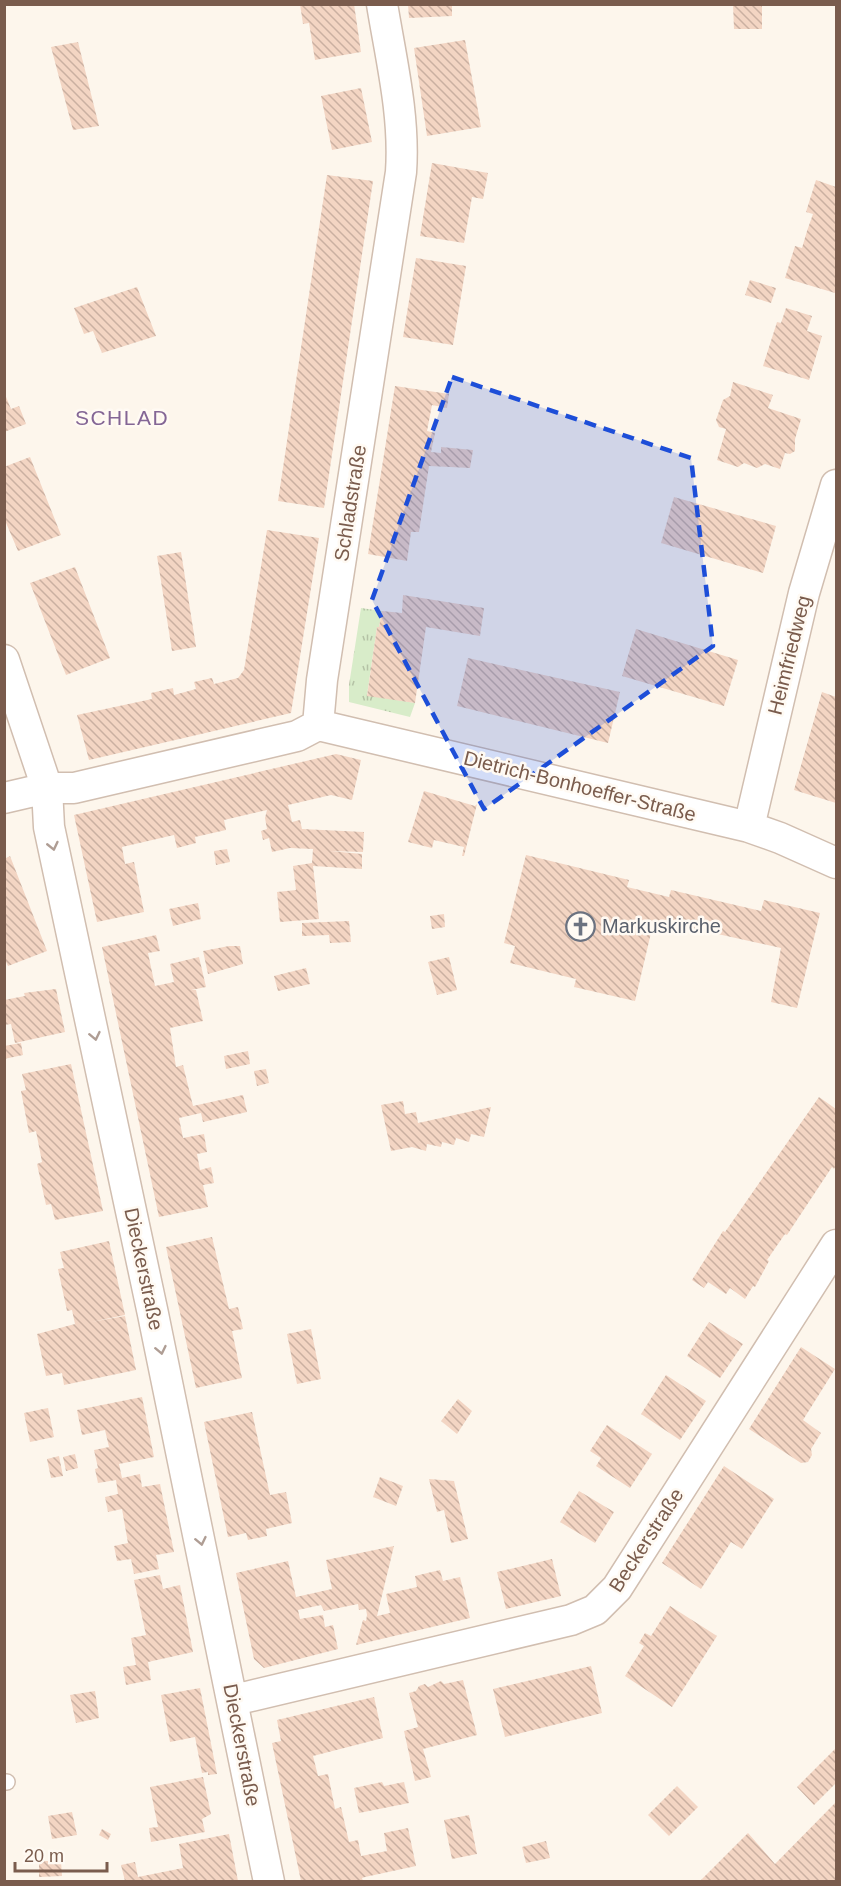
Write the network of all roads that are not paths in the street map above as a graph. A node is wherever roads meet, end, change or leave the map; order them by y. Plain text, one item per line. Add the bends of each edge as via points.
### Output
1 (382, 4) edge
2 (837, 485) edge
3 (4, 660) edge
4 (318, 725) junction
5 (47, 788) junction
6 (4, 798) edge
7 (748, 827) junction
8 (837, 863) edge
9 (837, 1245) edge
10 (234, 1700) junction
11 (269, 1881) edge

1 - 4 street, Schladstraße via 397,95 401,172
2 - 7 street, Heimfriedweg via 801,603
3 - 5 street, Dieckerstraße
4 - 5 street via 297,736 74,788
4 - 7 street, Dietrich-Bonhoeffer-Straße
5 - 6 street
5 -> 10 street, Dieckerstraße via 49,827
7 - 8 street, Dietrich-Bonhoeffer-Straße
9 - 10 street, Beckerstraße via 616,1588 600,1606 571,1620
10 - 11 street, Dieckerstraße

